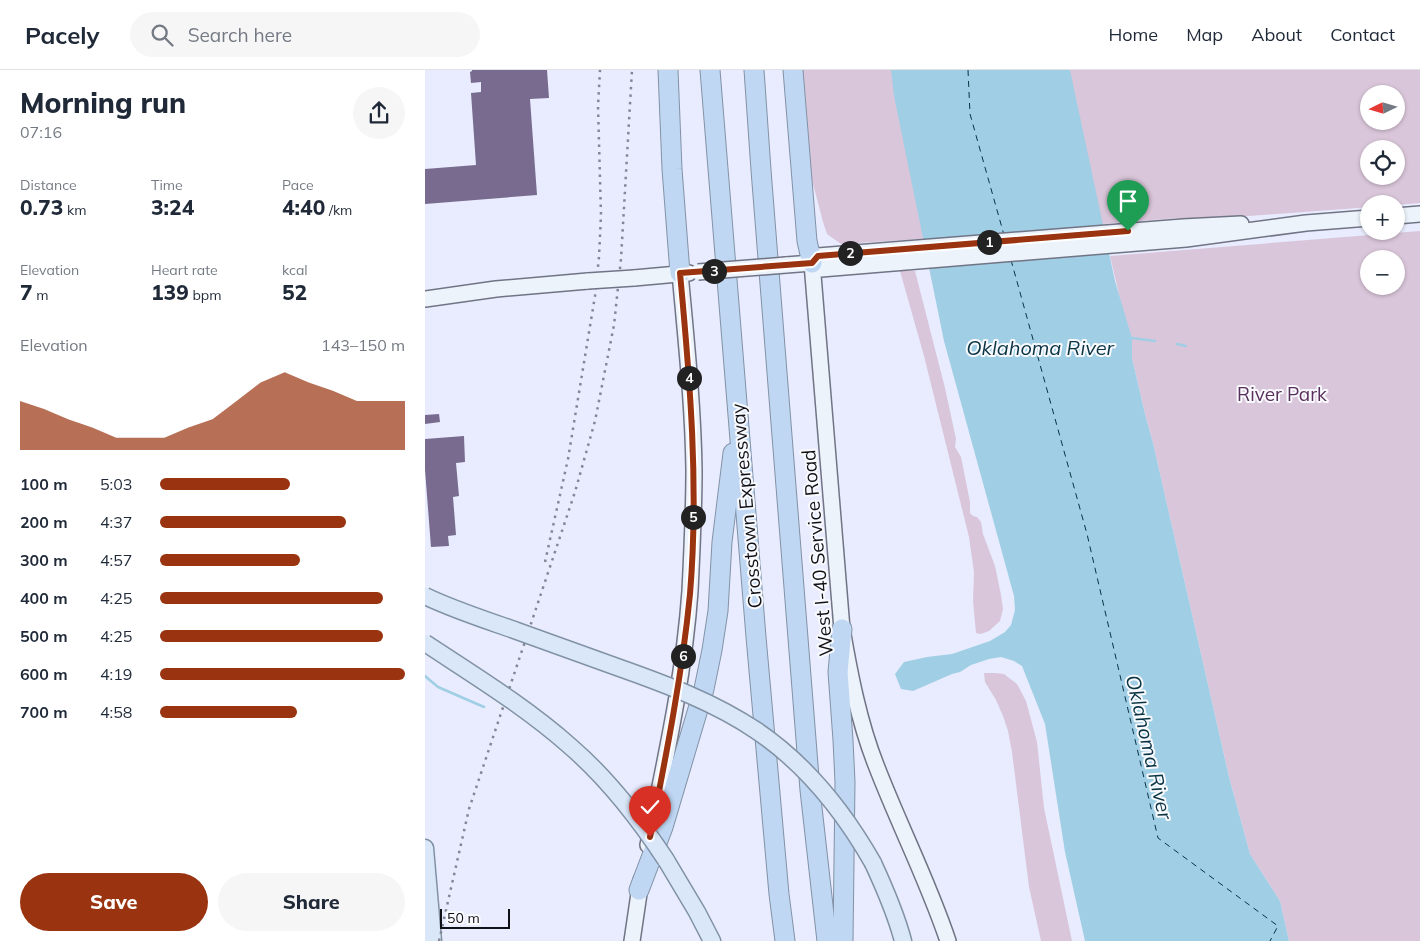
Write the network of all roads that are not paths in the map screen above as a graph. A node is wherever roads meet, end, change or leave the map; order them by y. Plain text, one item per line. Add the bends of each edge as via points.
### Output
1 (668, 70) edge
2 (710, 70) edge
3 (754, 70) edge
4 (793, 70) edge
5 (1420, 214) edge
6 (1405, 215) edge
7 (1360, 219) edge
8 (812, 263) junction
9 (689, 273) junction
10 (425, 299) edge
11 (738, 415) junction
12 (425, 596) edge
13 (842, 630) junction
14 (425, 643) edge
15 (425, 848) edge
16 (639, 890) junction
17 (433, 941) edge
18 (632, 941) edge
19 (712, 941) edge
20 (785, 941) edge
21 (827, 941) edge
22 (843, 941) edge
23 (903, 941) edge
24 (948, 941) edge

1 - 9 highway via 671,152
2 - 11 highway, Crosstown Expressway
3 - 21 highway via 810,790
4 - 8 highway via 807,241
5 - 6 main road
7 - 8 main road via 1209,225 1184,233 842,260 821,269
8 - 9 main road, bridge
8 - 13 main road, West I-40 Service Road
9 - 10 main road, bridge via 496,288
9 - 16 main road via 693,460 690,593 680,679
11 - 16 highway via 722,542 718,611 704,689 663,827
11 - 20 highway, Crosstown Expressway
12 - 23 main road, bridge via 685,693 757,732 809,775 849,824 873,864
13 - 22 highway via 838,672 844,774
13 - 24 main road, West I-40 Service Road via 859,711 876,765
14 - 19 main road, bridge via 514,702 572,748 598,774 627,806 666,860
15 - 17 main road
16 - 18 main road

